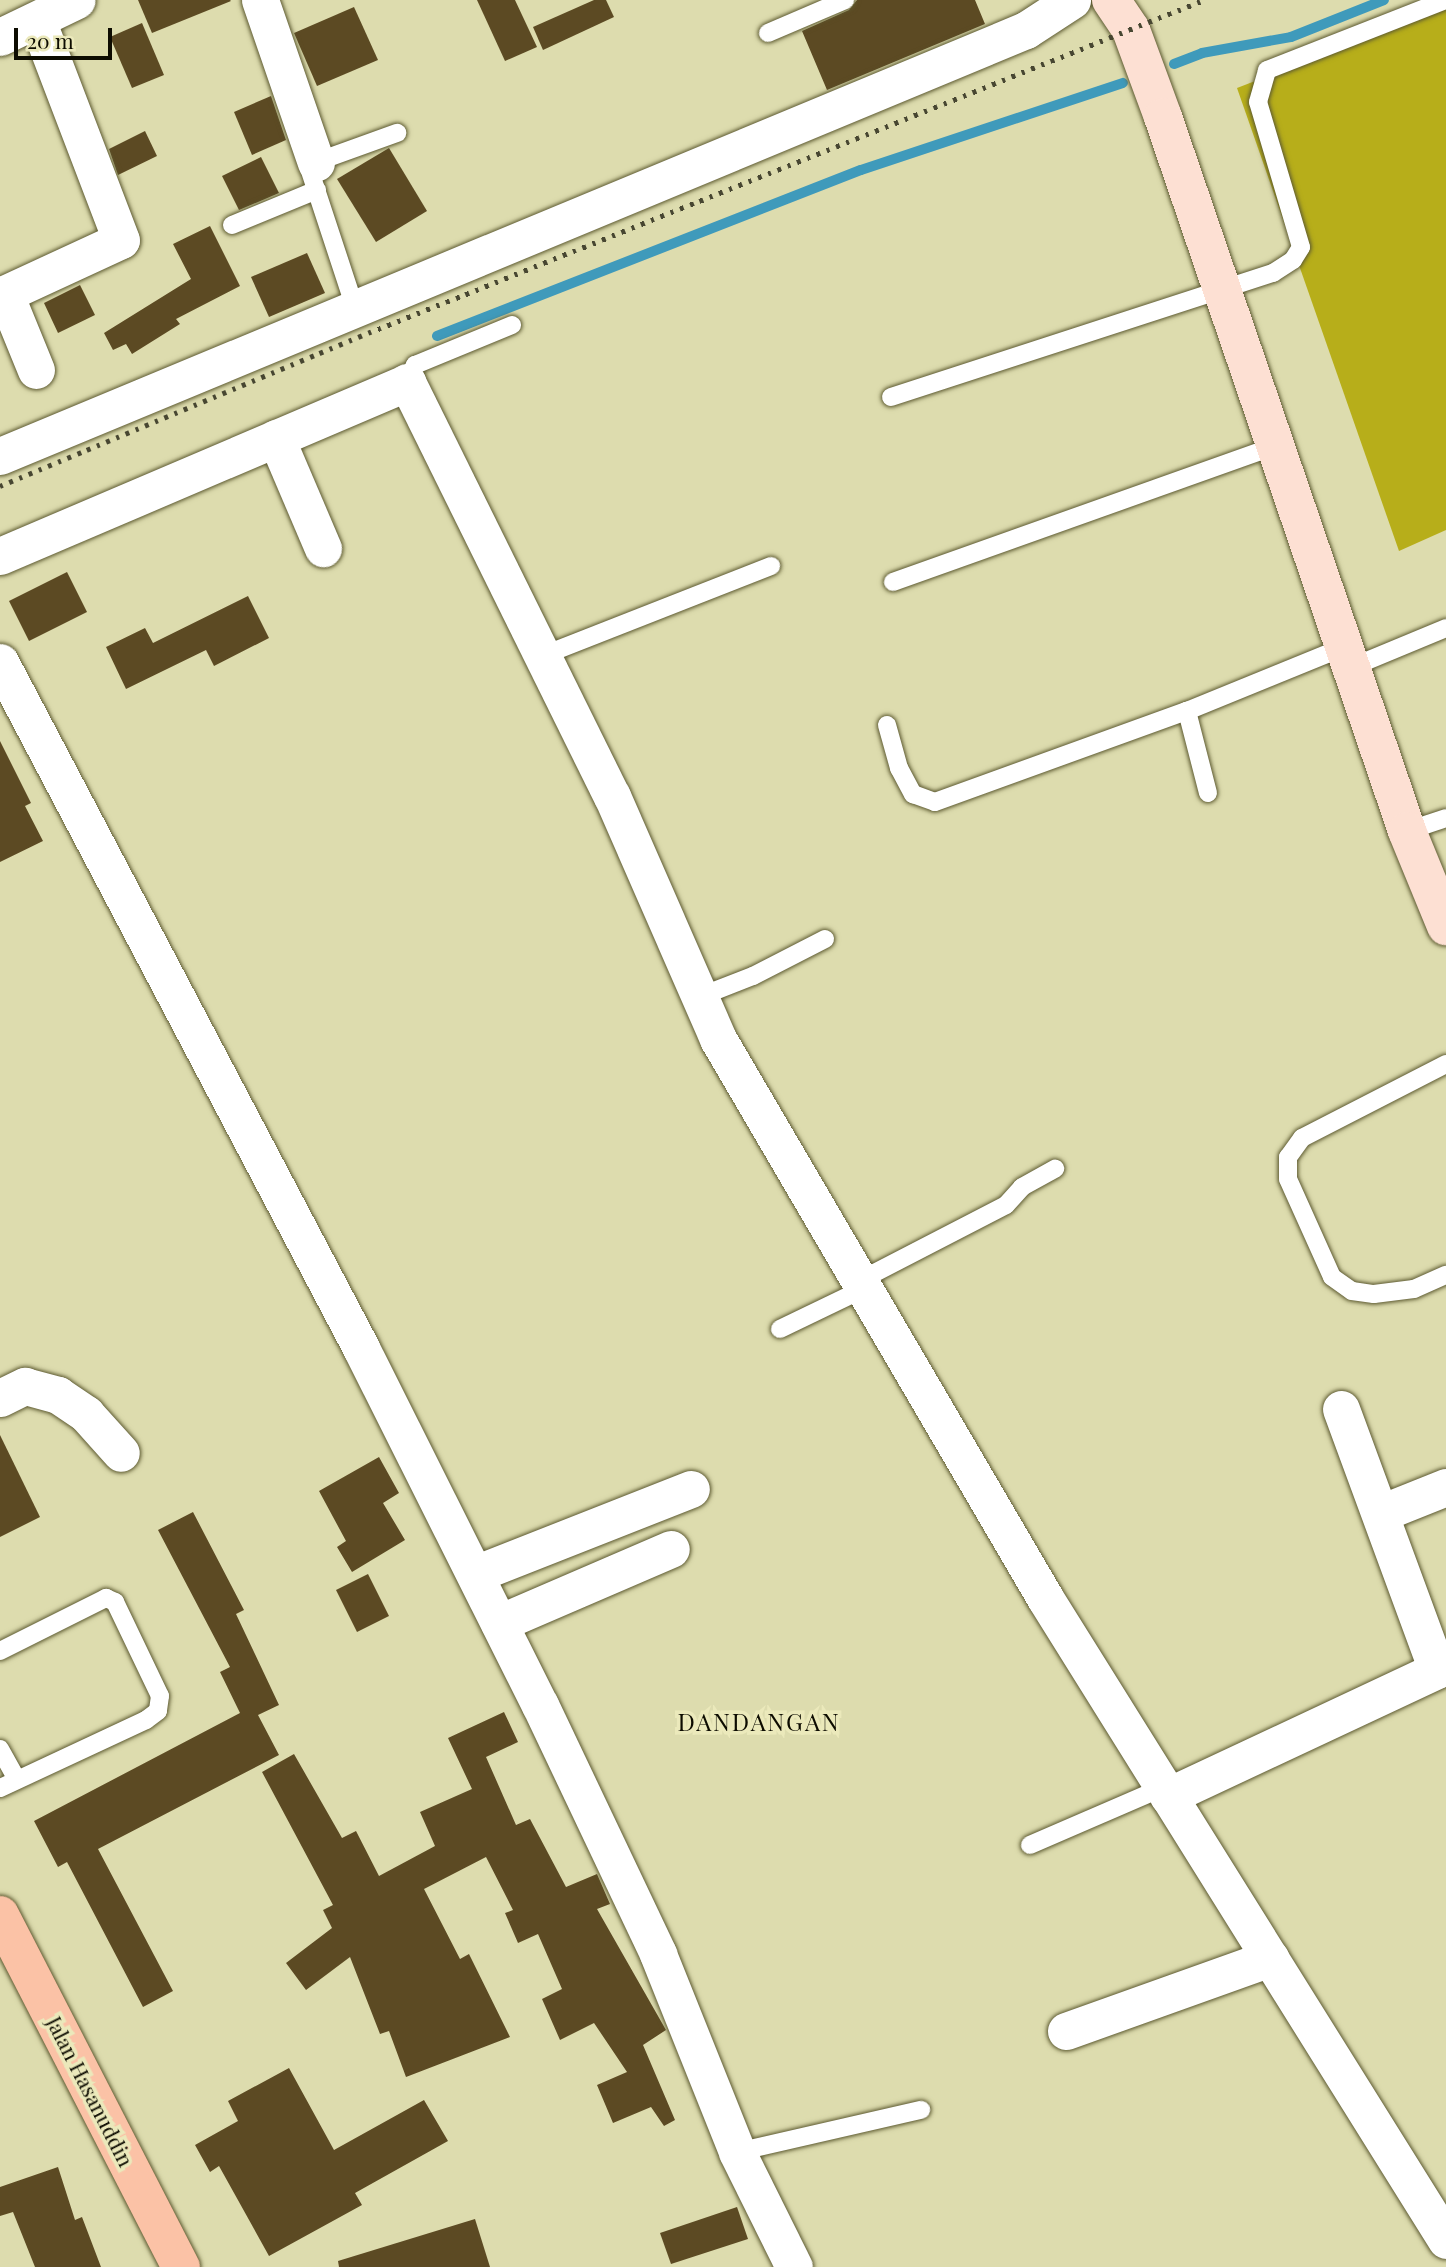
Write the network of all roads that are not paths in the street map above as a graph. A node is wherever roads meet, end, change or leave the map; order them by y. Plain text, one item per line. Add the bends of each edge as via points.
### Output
1 (77, 0) edge
2 (260, 0) edge
3 (845, 0) edge
4 (1072, 0) edge
5 (1111, 0) edge
6 (1446, 0) edge
7 (37, 20) junction
8 (768, 33) dead end
9 (0, 37) edge
10 (397, 132) dead end
11 (316, 176) junction
12 (232, 225) dead end
13 (1218, 287) junction
14 (2, 295) edge
15 (356, 311) junction
16 (512, 325) dead end
17 (36, 370) dead end
18 (407, 383) junction
19 (891, 397) dead end
20 (276, 438) junction
21 (1275, 446) junction
22 (0, 456) edge
23 (323, 548) dead end
24 (0, 556) edge
25 (771, 566) dead end
26 (893, 582) dead end
27 (1446, 628) edge
28 (544, 655) junction
29 (1348, 657) junction
30 (0, 662) edge
31 (1187, 711) junction
32 (887, 725) dead end
33 (1208, 793) dead end
34 (1446, 818) edge
35 (1407, 831) junction
36 (1446, 926) edge
37 (825, 939) dead end
38 (699, 997) junction
39 (1446, 1065) edge
40 (1055, 1169) dead end
41 (1446, 1275) edge
42 (861, 1285) junction
43 (780, 1329) dead end
44 (0, 1398) edge
45 (1341, 1409) dead end
46 (121, 1453) dead end
47 (1446, 1487) edge
48 (691, 1489) dead end
49 (1381, 1513) junction
50 (671, 1549) dead end
51 (475, 1574) junction
52 (499, 1623) junction
53 (0, 1651) edge
54 (0, 1749) edge
55 (17, 1780) junction
56 (0, 1788) edge
57 (1165, 1792) junction
58 (1030, 1845) dead end
59 (0, 1915) edge
60 (1269, 1958) junction
61 (1066, 2031) dead end
62 (921, 2110) dead end
63 (737, 2152) junction
64 (1446, 2240) edge
65 (181, 2267) edge
66 (794, 2267) edge

1 - 7 street
2 - 11 street
3 - 8 lane
4 - 15 street via 1026,30
5 - 13 street via 1140,55
6 - 13 lane via 1268,70 1258,102 1260,121 1301,247 1293,260 1273,273
7 - 9 street
7 - 14 street via 121,240
10 - 11 lane
11 - 12 lane
11 - 15 lane
13 - 19 lane
13 - 21 street
14 - 17 street
15 - 22 street
16 - 18 lane via 415,365
18 - 20 street
18 - 28 street
20 - 23 street
20 - 24 street
21 - 26 lane
21 - 29 street
25 - 28 lane
27 - 29 lane
28 - 38 street
29 - 31 lane
29 - 35 street
30 - 51 street
31 - 32 lane via 935,802 913,794 899,768
31 - 33 lane
34 - 35 lane
35 - 36 street
37 - 38 lane via 753,976
38 - 42 street via 718,1039
39 - 41 lane via 1302,1138 1288,1157 1288,1179 1332,1277 1352,1291 1374,1294 1414,1289
40 - 42 lane via 1022,1187 1006,1205
42 - 43 lane
42 - 57 street
44 - 46 street via 25,1387 58,1395 86,1414
45 - 49 street
47 - 49 street
48 - 51 street
49 - 57 street via 1437,1670
50 - 52 street
51 - 52 street
52 - 63 street via 658,1954
53 - 55 lane via 106,1598 115,1602 160,1696 158,1711 146,1720
54 - 55 lane
55 - 56 lane
57 - 58 lane
57 - 60 street
59 - 65 main road, Jalan Hasanuddin
60 - 61 street
60 - 64 street
62 - 63 lane
63 - 66 street

